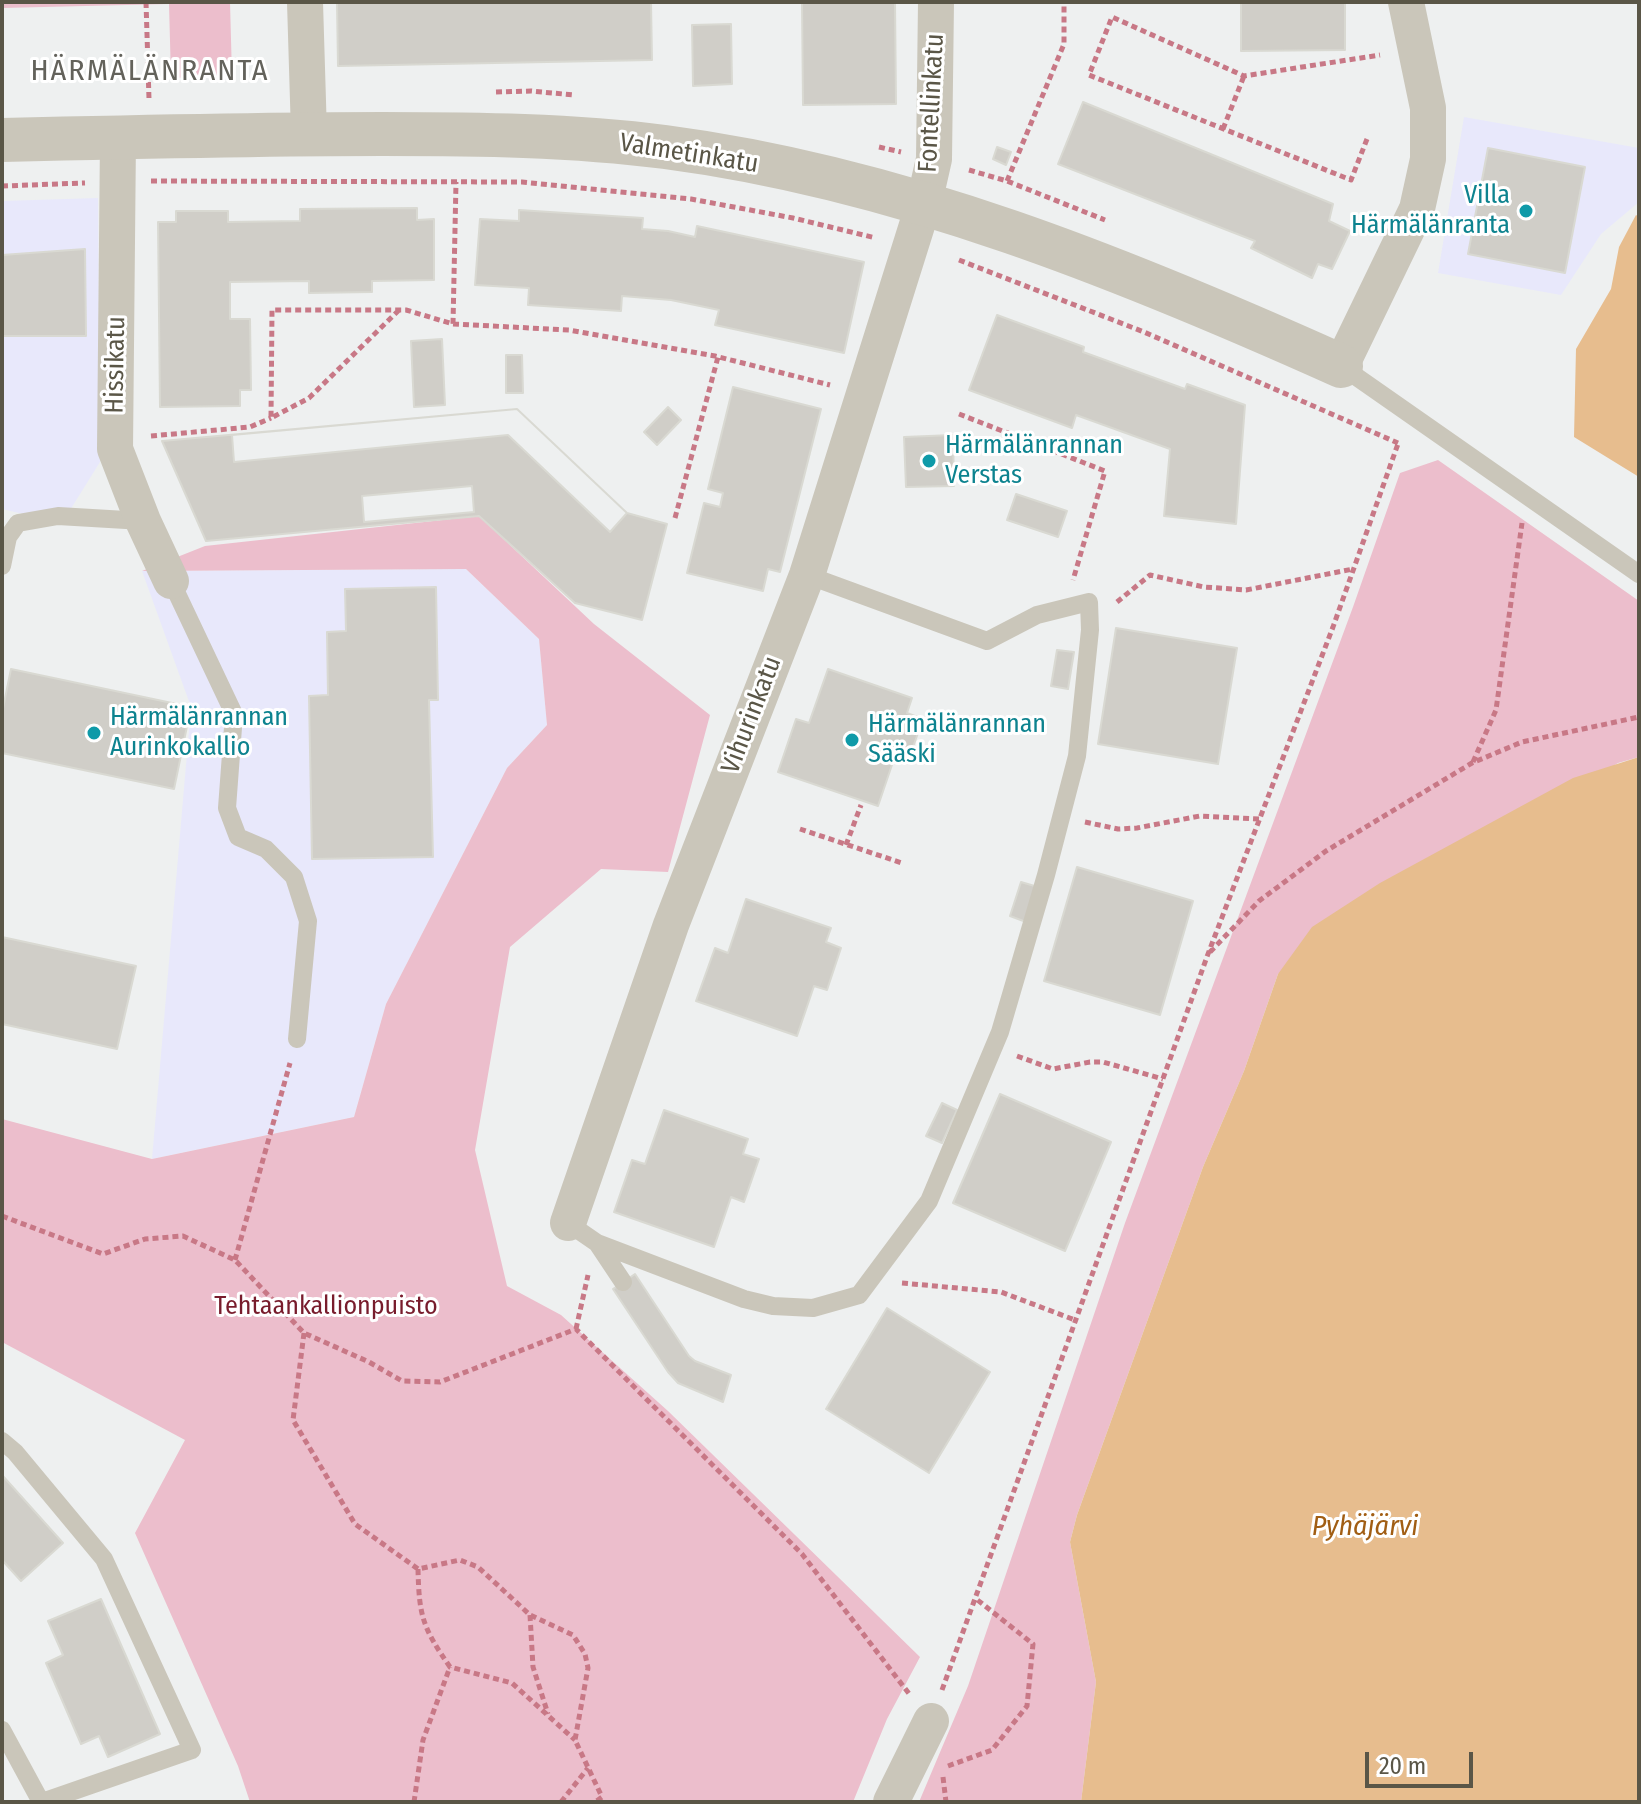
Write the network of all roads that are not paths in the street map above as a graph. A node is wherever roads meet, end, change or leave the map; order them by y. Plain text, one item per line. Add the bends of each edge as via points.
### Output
1 (305, 2) edge
2 (936, 2) edge
3 (1406, 2) edge
4 (309, 134) junction
5 (118, 138) junction
6 (2, 140) edge
7 (924, 203) junction
8 (1341, 366) junction
9 (143, 521) junction
10 (2, 566) edge
11 (1639, 574) edge
12 (807, 575) junction
13 (171, 581) joint
14 (297, 1039) road end
15 (583, 1233) junction
16 (623, 1282) dead end
17 (2, 1441) edge
18 (932, 1716) road end
19 (2, 1730) edge
20 (42, 1802) edge
21 (891, 1802) edge

1 - 4 street
2 - 7 street, Fontellinkatu via 934,159
3 - 8 street via 1428,108 1428,159 1417,209
4 - 5 street, Valmetinkatu
4 - 7 street, Valmetinkatu via 532,136 666,148
5 - 6 street, Valmetinkatu
5 - 9 street, Hissikatu via 115,449
7 - 8 street, Valmetinkatu via 1095,261
7 - 12 street, Vihurinkatu
8 - 11 lane
9 - 10 lane via 58,516 18,523 8,537
9 - 13 street, Hissikatu
12 - 15 street, Vihurinkatu via 671,925
12 - 15 lane via 987,641 1037,615 1089,602 1077,756 995,1043 929,1201 859,1295 813,1308 773,1306
13 - 14 lane via 234,714 227,808 238,837 266,849 294,877 308,921
15 - 16 lane
17 - 20 lane via 104,1559 192,1750
18 - 21 street
19 - 20 lane

